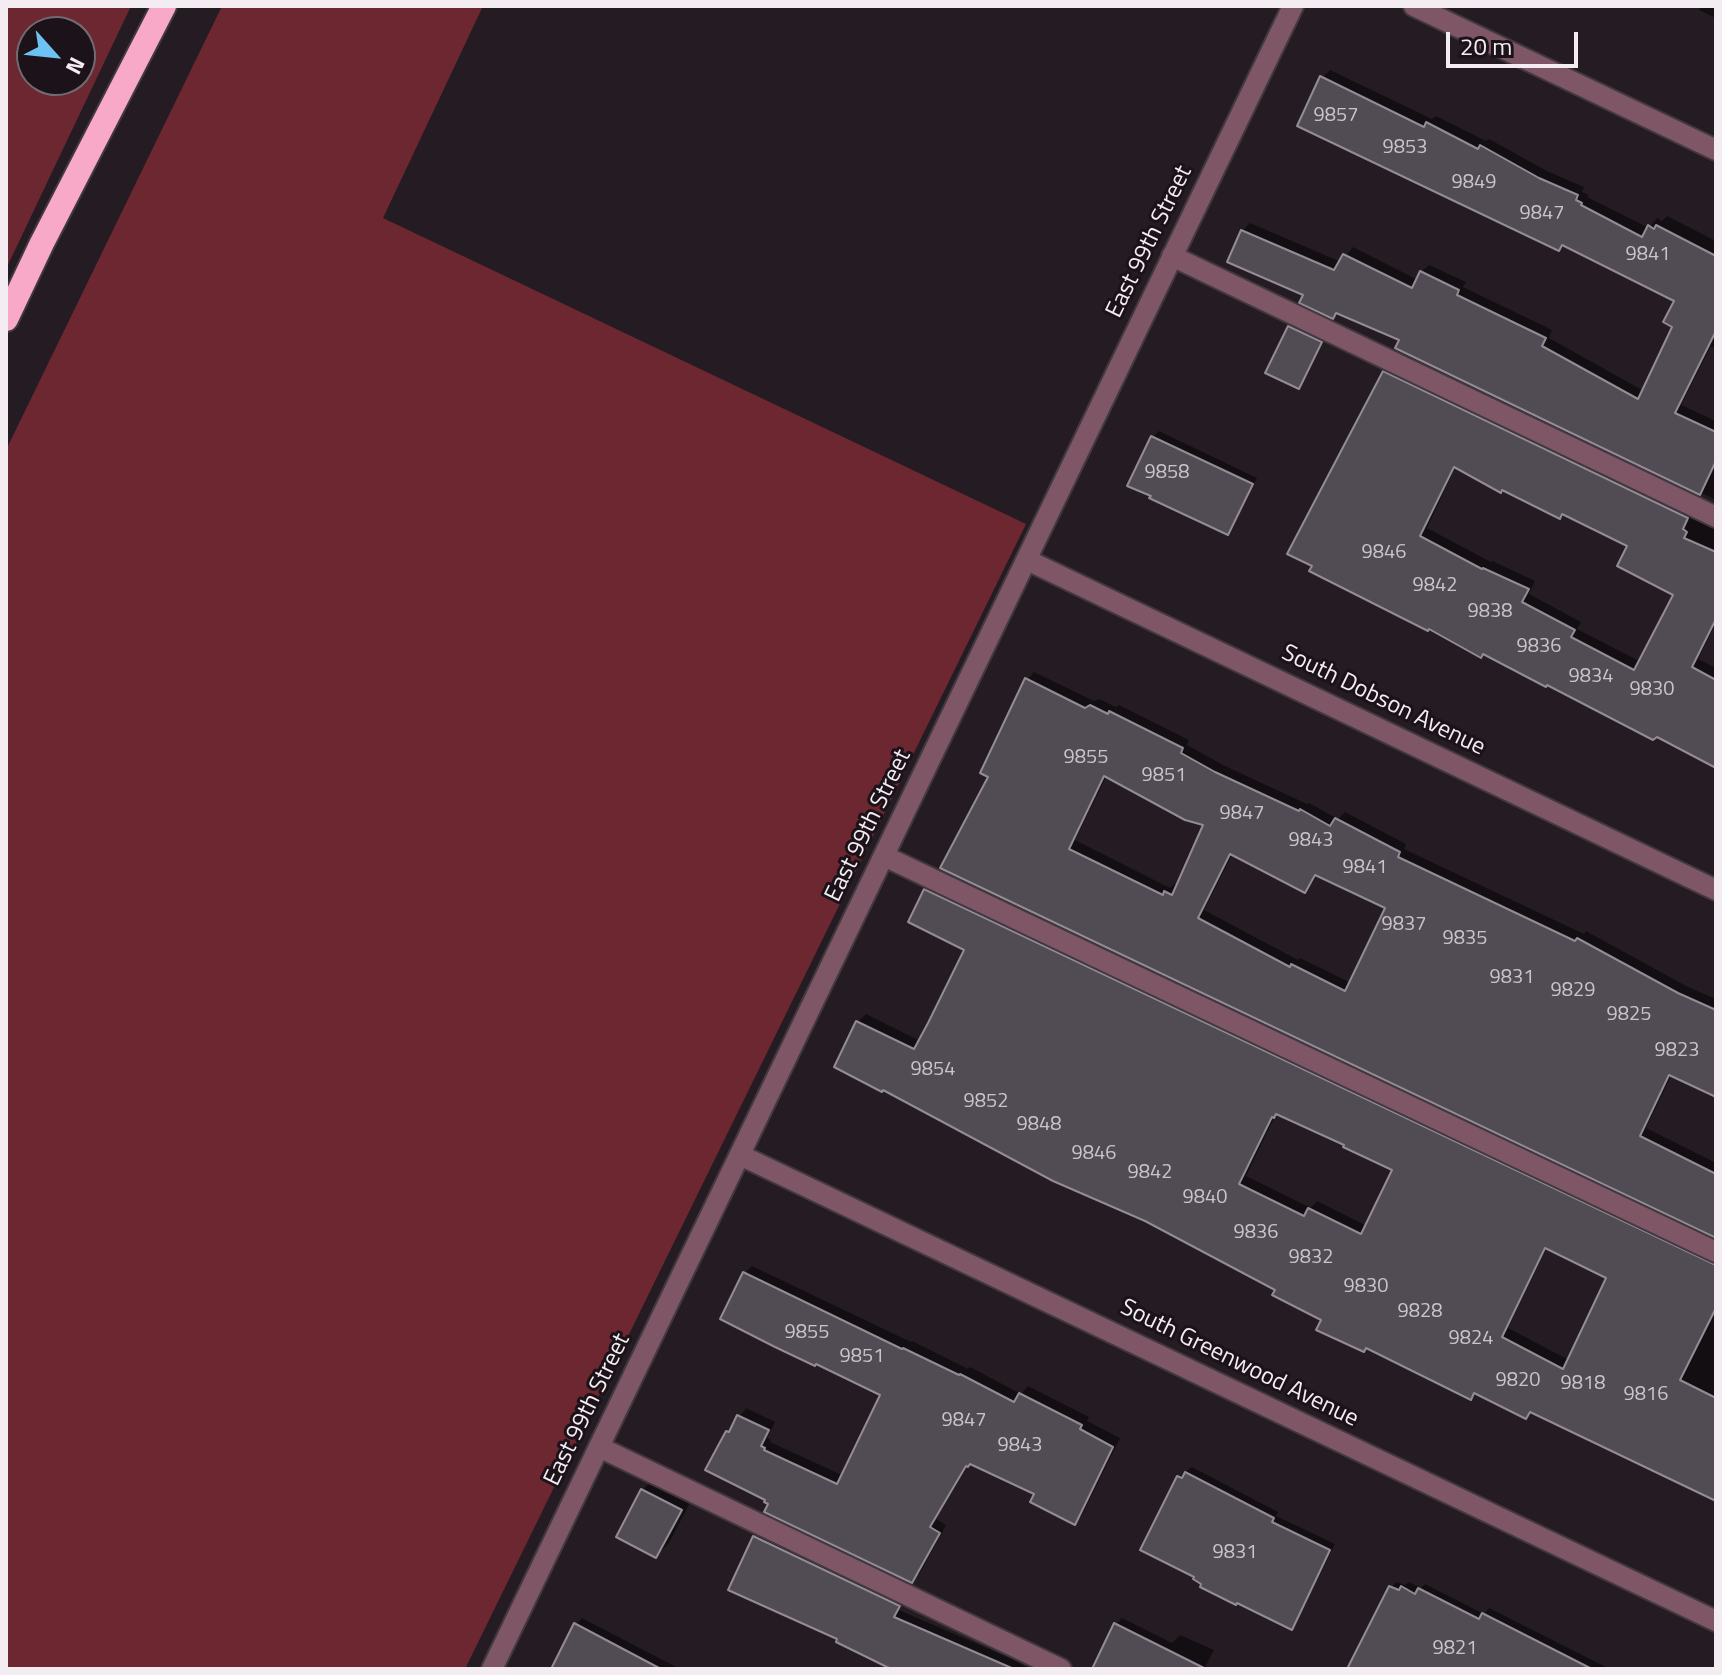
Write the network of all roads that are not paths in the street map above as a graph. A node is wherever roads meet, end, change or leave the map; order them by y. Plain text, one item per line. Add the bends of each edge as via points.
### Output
1 (164, 6) edge
2 (1293, 6) edge
3 (1414, 6) edge
4 (1716, 150) edge
5 (1172, 256) junction
6 (6, 319) edge
7 (1716, 517) edge
8 (1027, 560) junction
9 (884, 856) junction
10 (1716, 890) edge
11 (740, 1155) junction
12 (1716, 1252) edge
13 (599, 1447) junction
14 (1716, 1621) edge
15 (492, 1669) edge
16 (1061, 1669) edge

1 - 6 highway
2 - 5 street, East 99th Street
3 - 4 street
5 - 7 street
5 - 8 street, East 99th Street
8 - 9 street, East 99th Street
8 - 10 street, South Dobson Avenue
9 - 11 street, East 99th Street
9 - 12 street
11 - 13 street, East 99th Street
11 - 14 street, South Greenwood Avenue
13 - 15 street, East 99th Street
13 - 16 street

